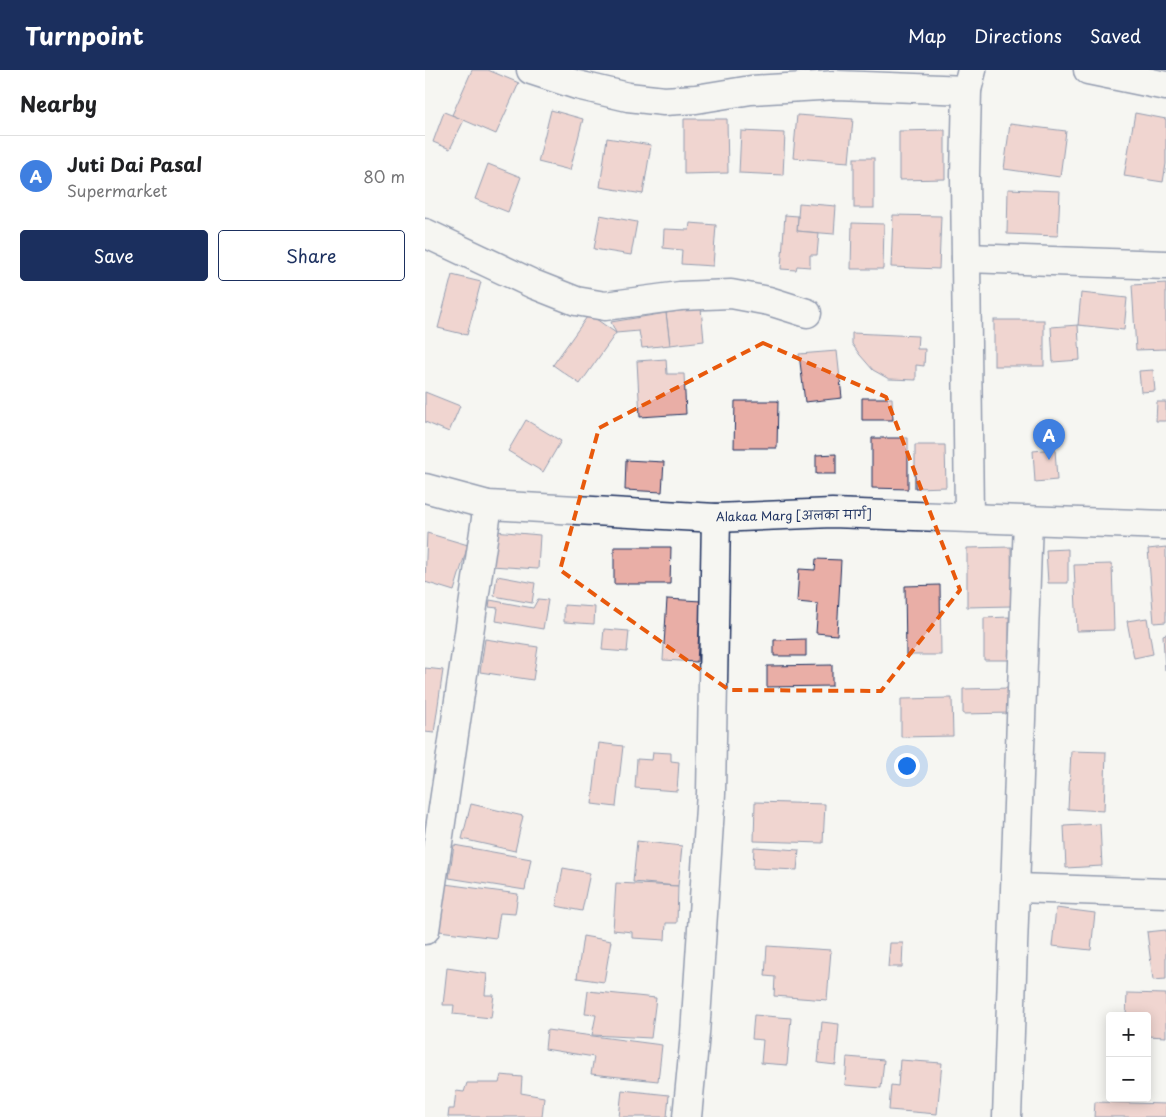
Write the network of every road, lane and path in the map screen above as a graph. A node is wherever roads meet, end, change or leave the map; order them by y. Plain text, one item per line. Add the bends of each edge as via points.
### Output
1 (531, 70) edge
2 (1088, 70) edge
3 (969, 80) edge
4 (1166, 86) edge
5 (425, 233) edge
6 (966, 258) junction
7 (1166, 265) edge
8 (807, 313) dead end
9 (425, 488) edge
10 (488, 504) junction
11 (969, 517) junction
12 (716, 518) junction
13 (1028, 520) junction
14 (1166, 524) edge
15 (1017, 888) junction
16 (1166, 892) edge
17 (425, 930) edge
18 (687, 1117) edge
19 (1007, 1117) edge

1 - 3 street via 627,97 664,101 751,90
2 - 4 street
3 - 6 street
5 - 8 street via 576,301 605,306 680,296 731,294
6 - 7 street
6 - 11 street
9 - 10 street, Alakaa Marg [अलका मार्ग]
10 - 12 street, Alakaa Marg [अलका मार्ग]
10 - 17 street
11 - 12 street, Alakaa Marg [अलका मार्ग] via 832,513
11 - 13 street, Alakaa Marg [अलका मार्ग]
12 - 18 street via 711,793
13 - 14 street, Alakaa Marg [अलका मार्ग]
13 - 15 street
15 - 16 street
15 - 19 street

